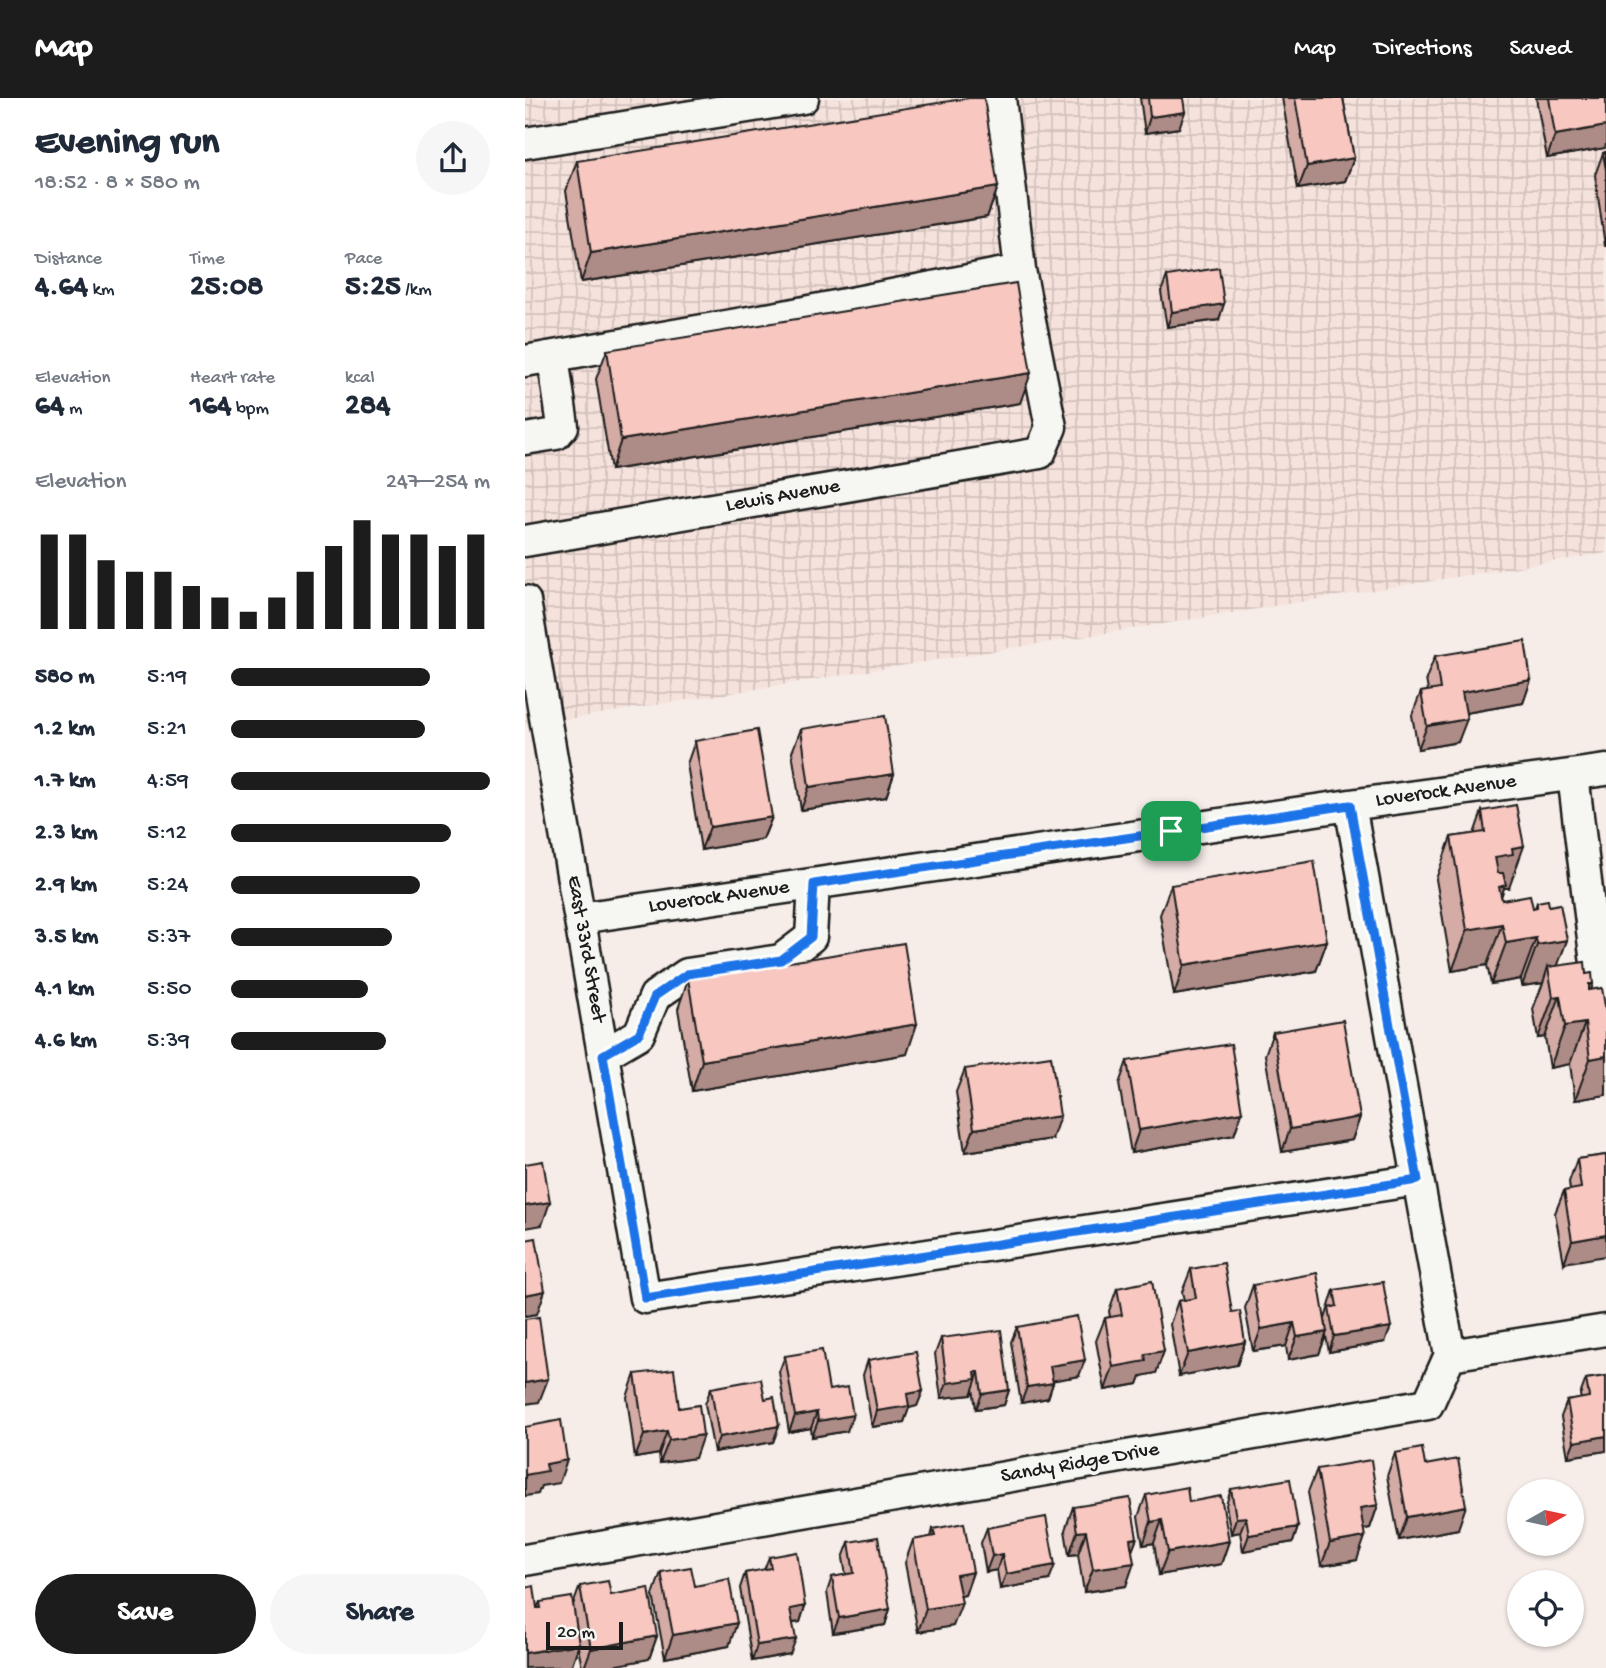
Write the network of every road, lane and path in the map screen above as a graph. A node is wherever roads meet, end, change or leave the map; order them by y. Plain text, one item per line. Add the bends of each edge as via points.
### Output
1 (803, 98) edge
2 (1000, 98) edge
3 (525, 143) edge
4 (1020, 270) junction
5 (539, 359) edge
6 (525, 439) edge
7 (525, 541) edge
8 (525, 601) edge
9 (1606, 770) edge
10 (1573, 775) junction
11 (1350, 805) junction
12 (814, 884) junction
13 (580, 918) junction
14 (1599, 988) edge
15 (603, 1055) junction
16 (1418, 1180) junction
17 (1606, 1330) edge
18 (1450, 1355) junction
19 (525, 1560) edge

1 - 3 street
2 - 4 street
4 - 5 street
4 - 7 street, Lewis Avenue via 1051,427 1040,453
5 - 6 street via 563,426 555,434
8 - 13 street, East 33rd Street
9 - 10 street, Loverock Avenue
10 - 11 street, Loverock Avenue
10 - 14 street
11 - 12 street, Loverock Avenue
11 - 16 street
12 - 13 street, Loverock Avenue
12 - 15 street via 811,937 781,960 687,974 655,996 639,1034
13 - 15 street, East 33rd Street
15 - 16 street, East 33rd Street via 645,1298
16 - 18 street
17 - 18 street
18 - 19 street, Sandy Ridge Drive via 1428,1404

